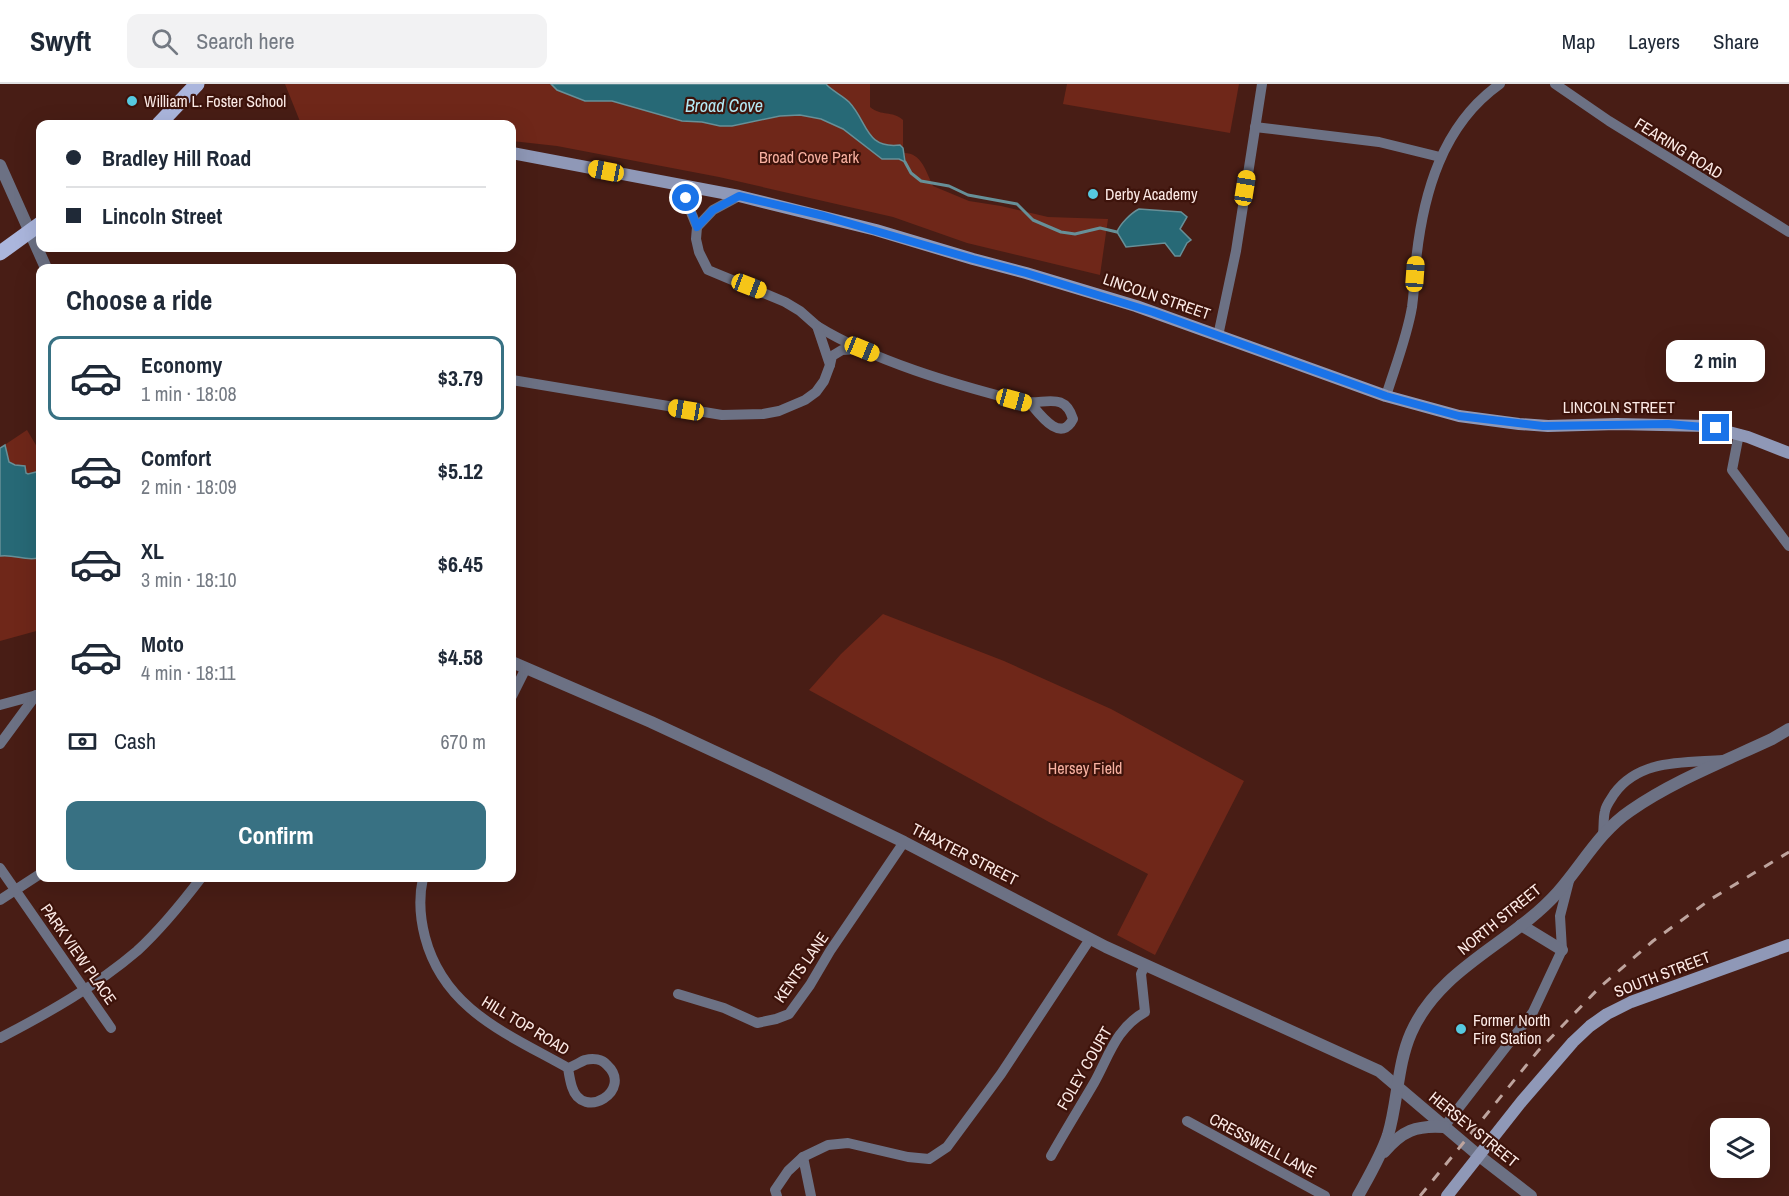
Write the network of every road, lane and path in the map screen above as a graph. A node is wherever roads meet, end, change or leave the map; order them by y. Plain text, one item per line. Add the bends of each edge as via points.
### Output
1 (197, 84) edge
2 (1262, 84) edge
3 (1500, 84) edge
4 (1555, 84) edge
5 (163, 120) edge
6 (1255, 127) junction
7 (516, 154) edge
8 (1440, 157) junction
9 (0, 165) edge
10 (680, 185) junction
11 (739, 196) junction
12 (36, 227) edge
13 (697, 227) junction
14 (36, 231) edge
15 (1789, 232) edge
16 (0, 254) edge
17 (817, 326) junction
18 (1218, 336) junction
19 (862, 349) junction
20 (830, 365) junction
21 (516, 381) edge
22 (1386, 396) junction
23 (1031, 404) dead end
24 (1739, 434) junction
25 (1789, 453) edge
26 (1789, 546) edge
27 (516, 664) edge
28 (526, 668) junction
29 (516, 688) edge
30 (36, 695) edge
31 (36, 697) edge
32 (0, 705) edge
33 (1789, 729) edge
34 (0, 744) edge
35 (1727, 760) junction
36 (1603, 834) junction
37 (904, 842) junction
38 (0, 868) edge
39 (1571, 875) junction
40 (36, 877) edge
41 (198, 882) edge
42 (423, 882) edge
43 (17, 890) junction
44 (0, 900) edge
45 (1521, 925) junction
46 (1090, 939) junction
47 (1789, 945) edge
48 (1562, 950) junction
49 (1145, 964) junction
50 (86, 989) junction
51 (678, 994) dead end
52 (111, 1028) dead end
53 (0, 1038) edge
54 (568, 1068) junction
55 (1397, 1087) junction
56 (1187, 1121) dead end
57 (1444, 1127) junction
58 (1478, 1155) junction
59 (1051, 1156) dead end
60 (803, 1157) junction
61 (1377, 1160) junction
62 (777, 1196) edge
63 (811, 1196) edge
64 (1325, 1196) edge
65 (1358, 1196) edge
66 (1447, 1196) edge
67 (1531, 1196) edge

1 - 5 main road
2 - 6 street
3 - 8 street via 1463,118
4 - 15 street, FEARING ROAD via 1609,122
6 - 8 street via 1379,142
6 - 18 street
7 - 10 main road, LINCOLN STREET
8 - 22 street via 1420,232 1412,309
9 - 12 street
10 - 11 main road, LINCOLN STREET
10 - 13 street
11 - 13 street via 713,210
11 - 18 main road, LINCOLN STREET via 1026,273
13 - 17 street via 699,252 708,270 785,302
14 - 16 main road
17 - 19 street
17 - 20 street
18 - 22 main road, LINCOLN STREET
19 - 20 street via 842,350 832,356
19 - 23 street via 962,385
20 - 21 street via 824,381 805,400 762,414 698,412
22 - 24 main road, LINCOLN STREET via 1459,416 1519,424 1706,426
24 - 25 main road, LINCOLN STREET
24 - 26 street via 1732,470
27 - 28 street, THAXTER STREET
28 - 29 street
28 - 37 street, THAXTER STREET via 651,722
30 - 32 street
31 - 34 street
33 - 35 street, NORTH STREET
35 - 36 street, NORTH STREET via 1649,798
35 - 36 street via 1640,770 1612,796 1605,809
36 - 39 street, NORTH STREET
37 - 46 street, THAXTER STREET
37 - 51 street, KENTS LANE via 789,1014 757,1023
38 - 43 street, PARK VIEW PLACE
39 - 45 street, NORTH STREET via 1558,893
39 - 48 street via 1560,916
40 - 43 street
41 - 50 street via 138,950
42 - 54 street, HILL TOP ROAD via 420,907 429,952 452,992 482,1020
43 - 44 street
43 - 50 street, PARK VIEW PLACE
45 - 48 street
45 - 55 street, NORTH STREET via 1467,964 1427,1006 1411,1033
46 - 49 street, THAXTER STREET
46 - 60 street via 1001,1074 947,1147 929,1159 848,1143 828,1145
47 - 58 main road, SOUTH STREET via 1659,991 1607,1014 1553,1064
48 - 57 street via 1533,1012
49 - 55 street, THAXTER STREET via 1379,1071
49 - 59 street, FOLEY COURT via 1141,974 1145,1012 1129,1022 1114,1040
50 - 52 street, PARK VIEW PLACE
50 - 53 street
54 - 54 street, HILL TOP ROAD via 572,1088 585,1101 595,1103 612,1092 614,1076 604,1062 586,1060
55 - 57 street, HERSEY STREET
55 - 61 street, NORTH STREET via 1387,1136
56 - 64 street, CRESSWELL LANE
57 - 58 street, HERSEY STREET
57 - 61 street via 1412,1129
58 - 66 main road, SOUTH STREET
58 - 67 street, HERSEY STREET
60 - 62 street via 775,1190
60 - 63 street
61 - 65 street, NORTH STREET

